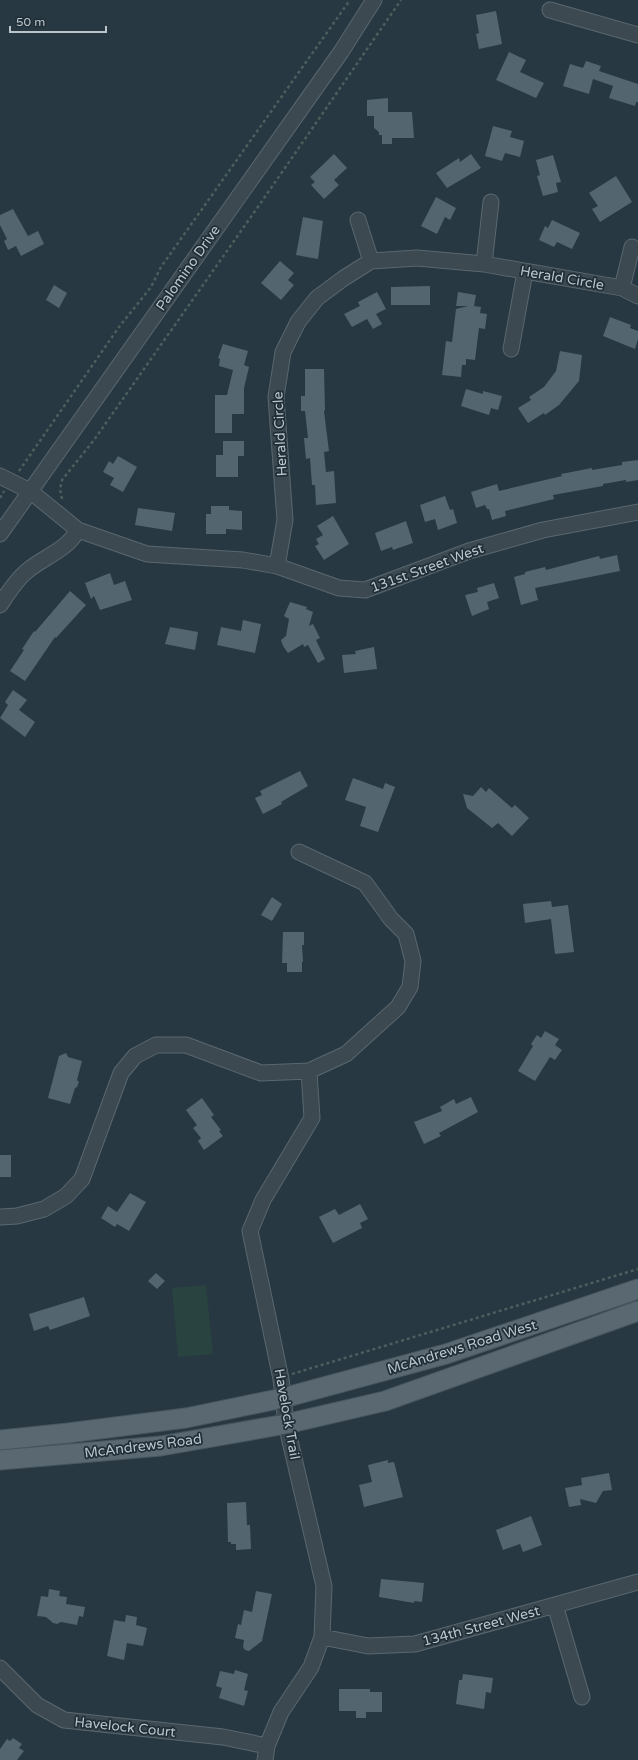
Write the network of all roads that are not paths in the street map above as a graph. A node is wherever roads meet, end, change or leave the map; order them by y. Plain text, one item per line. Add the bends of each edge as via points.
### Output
1 (374, 0) edge
2 (550, 10) dead end
3 (638, 36) edge
4 (491, 202) dead end
5 (358, 220) dead end
6 (632, 248) dead end
7 (371, 261) junction
8 (484, 264) junction
9 (525, 272) junction
10 (622, 288) junction
11 (638, 296) edge
12 (511, 349) dead end
13 (6, 479) edge
14 (30, 490) junction
15 (638, 512) edge
16 (78, 530) junction
17 (0, 534) edge
18 (277, 566) junction
19 (0, 605) edge
20 (300, 852) dead end
21 (309, 1071) junction
22 (0, 1217) edge
23 (638, 1289) edge
24 (638, 1311) edge
25 (283, 1398) junction
26 (286, 1424) junction
27 (0, 1440) edge
28 (0, 1460) edge
29 (638, 1582) edge
30 (555, 1605) junction
31 (322, 1637) junction
32 (0, 1668) edge
33 (582, 1697) dead end
34 (266, 1753) edge

1 - 14 street, Palomino Drive via 341,52
2 - 3 street
4 - 8 street
5 - 7 street
6 - 10 street
7 - 8 street, Herald Circle via 417,258
7 - 18 street, Herald Circle via 317,298 298,322 283,352 276,397 285,520
8 - 9 street, Herald Circle
9 - 10 street, Herald Circle
9 - 12 street
10 - 11 street, Herald Circle
13 - 14 street, 131st Street West
14 - 16 street, 131st Street West
14 - 17 street, Palomino Drive
15 - 18 street, 131st Street West via 543,530 469,551 365,590 339,588
16 - 18 street, 131st Street West via 147,554 243,560
16 - 19 street via 60,550 27,571 14,584
20 - 21 street via 365,883 391,919 406,934 413,961 410,987 398,1007 346,1054
21 - 22 street via 261,1073 186,1045 156,1045 135,1056 121,1073 82,1178 66,1196 44,1209 17,1216
21 - 25 street, Havelock Trail via 312,1118 263,1200 250,1231
23 - 25 main road, McAndrews Road West via 446,1354
24 - 26 main road, McAndrews Road West via 385,1401
25 - 26 street, Havelock Trail
25 - 27 main road, McAndrews Road via 186,1418 68,1434
26 - 28 main road, McAndrews Road via 161,1446
26 - 31 street, Havelock Trail via 324,1586
29 - 30 street, 134th Street West
30 - 31 street, 134th Street West via 415,1644 368,1646
30 - 33 street
31 - 34 street, Havelock Trail via 311,1667 281,1712
32 - 34 street, Havelock Court via 37,1705 64,1720 222,1737

